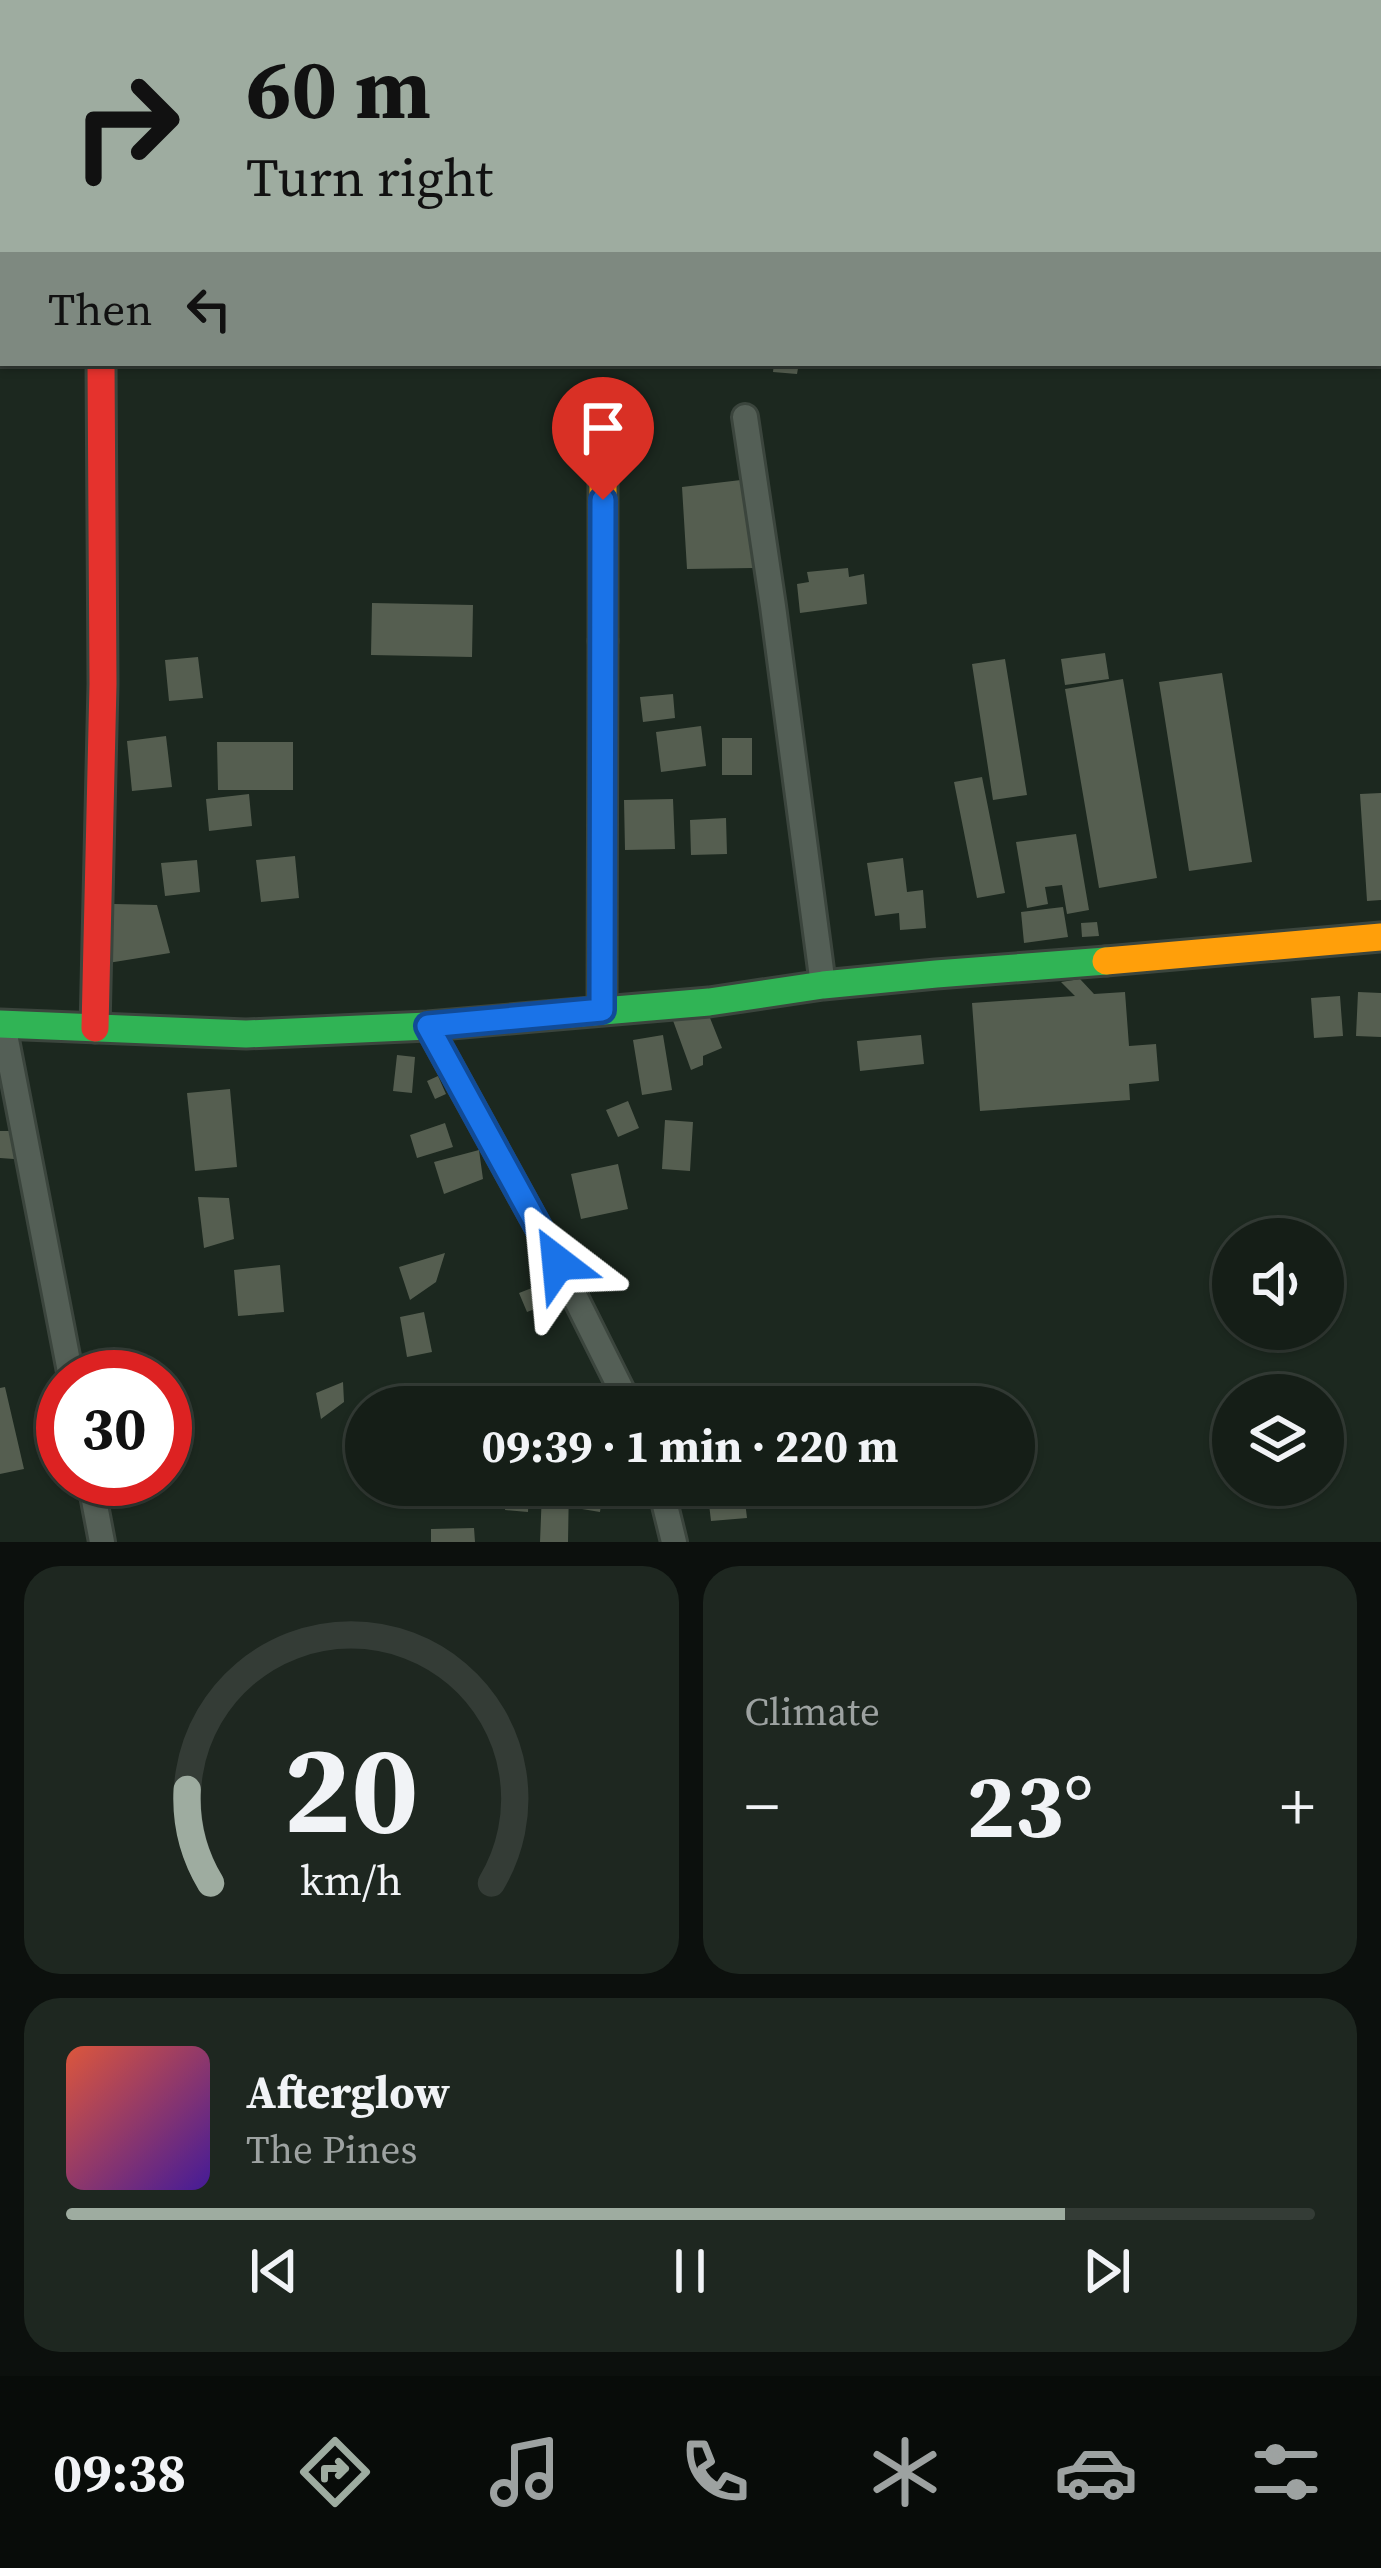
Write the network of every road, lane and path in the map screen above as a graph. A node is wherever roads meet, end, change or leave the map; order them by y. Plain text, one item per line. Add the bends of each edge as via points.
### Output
1 (101, 366) edge
2 (603, 412) dead end
3 (746, 417) dead end
4 (1381, 937) edge
5 (823, 985) junction
6 (602, 1010) junction
7 (2, 1024) edge
8 (428, 1026) junction
9 (95, 1028) junction
10 (65, 1350) edge
11 (620, 1386) edge
12 (95, 1506) edge
13 (665, 1506) edge
14 (102, 1542) edge
15 (674, 1542) edge

1 - 9 street
2 - 6 street
3 - 5 street
4 - 5 street
5 - 6 street
6 - 8 street
7 - 9 street
7 - 10 street
8 - 9 street via 246,1034
8 - 11 street
12 - 14 street
13 - 15 street

